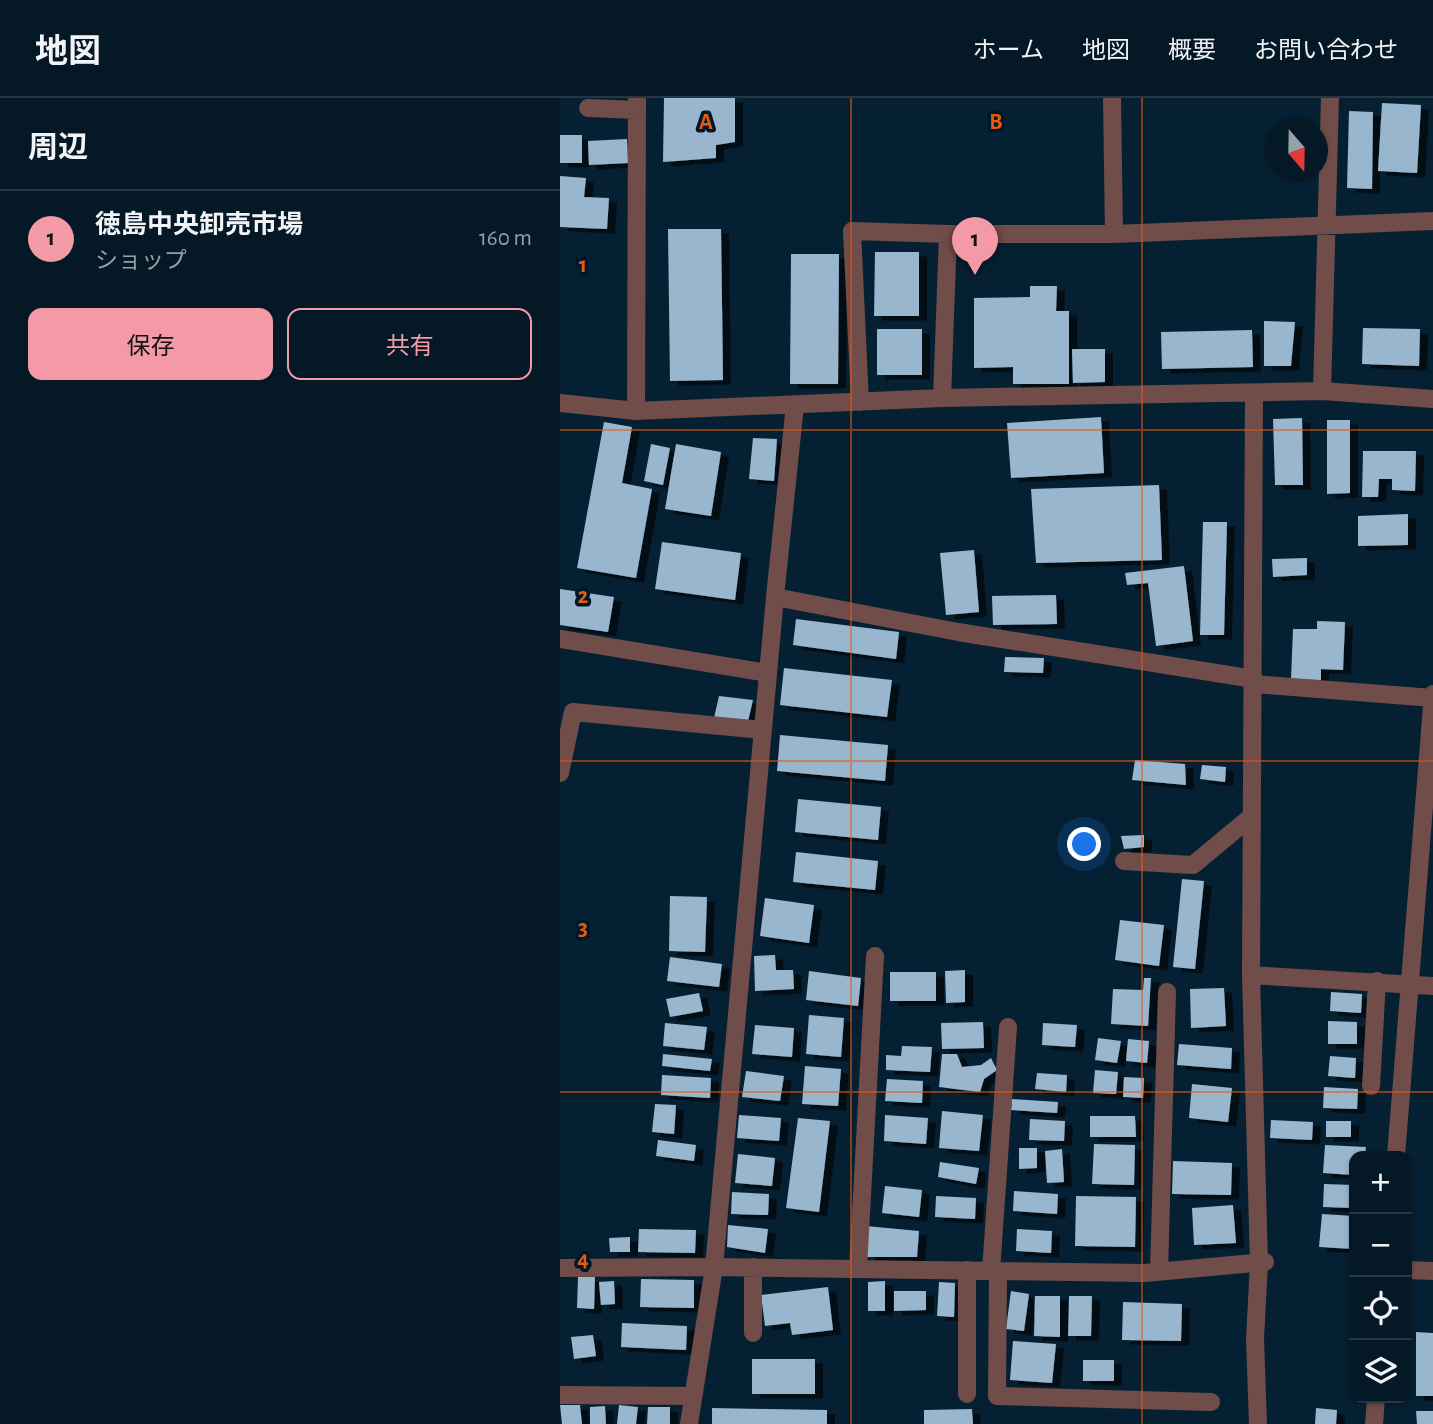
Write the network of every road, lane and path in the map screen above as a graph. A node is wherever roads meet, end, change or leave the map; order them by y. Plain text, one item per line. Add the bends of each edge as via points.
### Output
1 (1112, 98) edge
2 (1330, 98) edge
3 (637, 104) edge
4 (588, 108) dead end
5 (1433, 221) edge
6 (1325, 224) junction
7 (948, 234) junction
8 (1114, 234) junction
9 (1322, 391) junction
10 (1254, 394) junction
11 (942, 398) junction
12 (1433, 399) edge
13 (859, 402) junction
14 (560, 403) edge
15 (795, 405) junction
16 (636, 411) junction
17 (775, 597) junction
18 (560, 639) edge
19 (768, 673) junction
20 (1254, 682) junction
21 (1433, 697) edge
22 (762, 730) junction
23 (560, 773) edge
24 (1252, 816) junction
25 (1124, 861) dead end
26 (875, 956) dead end
27 (1251, 975) junction
28 (1377, 981) junction
29 (1409, 984) junction
30 (1433, 986) edge
31 (1167, 992) dead end
32 (1007, 1027) dead end
33 (1371, 1086) dead end
34 (1396, 1151) edge
35 (1262, 1262) junction
36 (714, 1267) junction
37 (753, 1267) junction
38 (560, 1268) edge
39 (858, 1269) junction
40 (967, 1270) junction
41 (1412, 1270) edge
42 (994, 1271) junction
43 (1433, 1271) edge
44 (1158, 1272) junction
45 (753, 1333) dead end
46 (967, 1394) dead end
47 (560, 1395) edge
48 (693, 1396) junction
49 (1212, 1402) dead end
50 (1376, 1403) edge
51 (689, 1424) edge
52 (1258, 1424) edge
53 (1374, 1424) edge

1 - 8 street
2 - 6 street
3 - 4 street
3 - 16 street
5 - 6 street
6 - 8 street
6 - 9 street
7 - 8 street
7 - 11 street
7 - 13 street via 852,231
9 - 10 street
9 - 12 street
10 - 11 street
10 - 20 street
11 - 13 street
13 - 15 street
14 - 16 street
15 - 16 street
15 - 17 street
17 - 19 street
17 - 20 street
18 - 19 street
19 - 22 street
20 - 21 street
20 - 24 street
21 - 29 street
22 - 23 street via 573,712
22 - 36 street
24 - 25 street via 1193,865
24 - 27 street
26 - 39 street
27 - 28 street
27 - 35 street
28 - 29 street
28 - 33 street
29 - 30 street
29 - 34 street
31 - 44 street
32 - 42 street
35 - 44 street
35 - 52 street via 1255,1339
36 - 37 street
36 - 38 street
36 - 48 street
37 - 39 street
37 - 45 street
39 - 40 street
40 - 42 street
40 - 46 street
41 - 43 street
42 - 44 street
42 - 49 street via 997,1396
47 - 48 street
48 - 51 street
50 - 53 street

